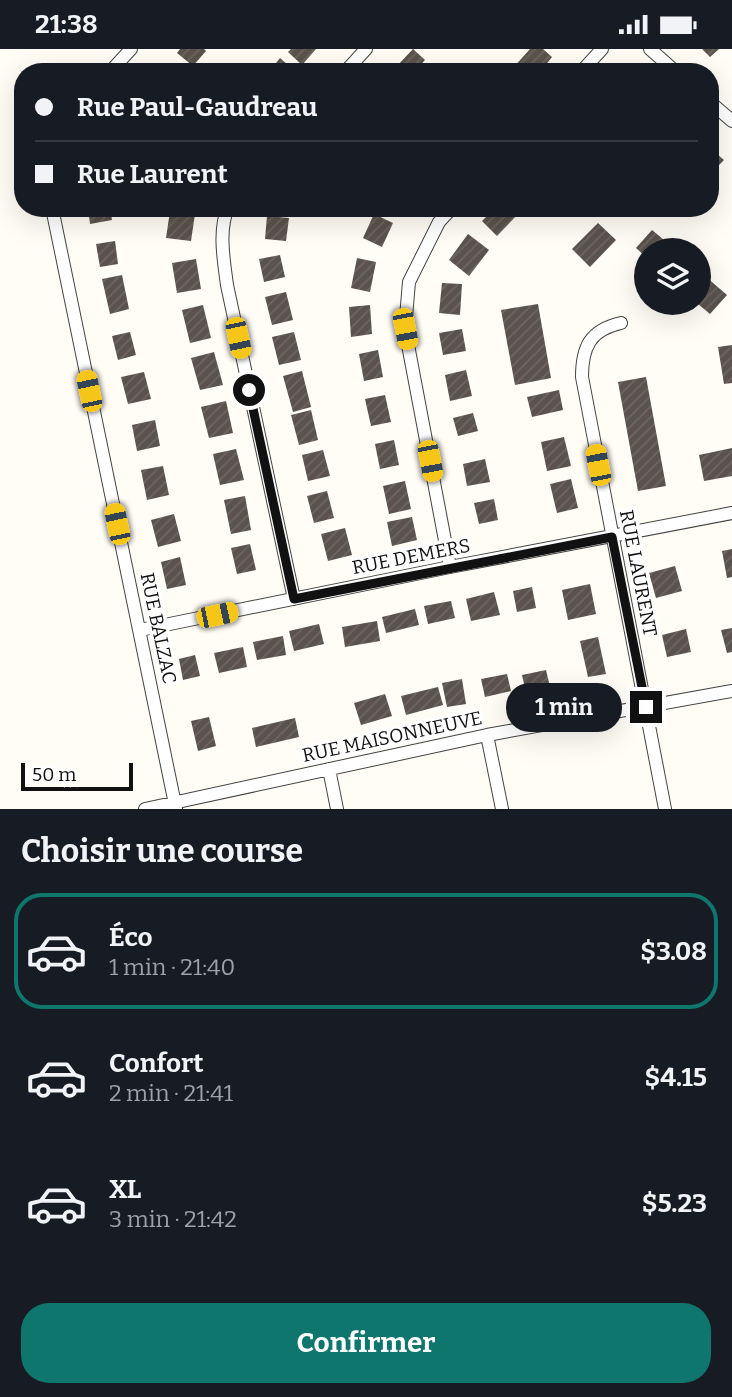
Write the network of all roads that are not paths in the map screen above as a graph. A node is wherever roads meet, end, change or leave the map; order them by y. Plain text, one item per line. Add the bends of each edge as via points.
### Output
1 (131, 49) edge
2 (366, 49) edge
3 (602, 49) edge
4 (650, 49) edge
5 (118, 63) edge
6 (353, 63) edge
7 (589, 63) edge
8 (666, 63) edge
9 (54, 217) edge
10 (225, 217) edge
11 (444, 217) edge
12 (621, 323) dead end
13 (732, 513) edge
14 (612, 537) junction
15 (450, 567) junction
16 (294, 599) junction
17 (140, 630) junction
18 (732, 691) edge
19 (646, 707) junction
20 (487, 735) junction
21 (329, 769) junction
22 (175, 806) edge
23 (145, 809) edge
24 (337, 809) edge
25 (502, 809) edge
26 (665, 809) edge

1 - 5 street
2 - 6 street
3 - 7 street
4 - 8 street
9 - 17 street, RUE BALZAC
10 - 16 street via 227,285
11 - 15 street via 408,282 405,329
12 - 14 street, RUE LAURENT via 594,335 582,360
13 - 14 street, RUE DEMERS
14 - 15 street, RUE DEMERS
14 - 19 street, RUE LAURENT
15 - 16 street, RUE DEMERS
16 - 17 street, RUE DEMERS
17 - 22 street, RUE BALZAC
18 - 19 street, RUE MAISONNEUVE
19 - 20 street, RUE MAISONNEUVE
19 - 26 street, RUE LAURENT
20 - 21 street, RUE MAISONNEUVE
20 - 25 street
21 - 22 street, RUE MAISONNEUVE
21 - 24 street
22 - 23 street, RUE MAISONNEUVE

